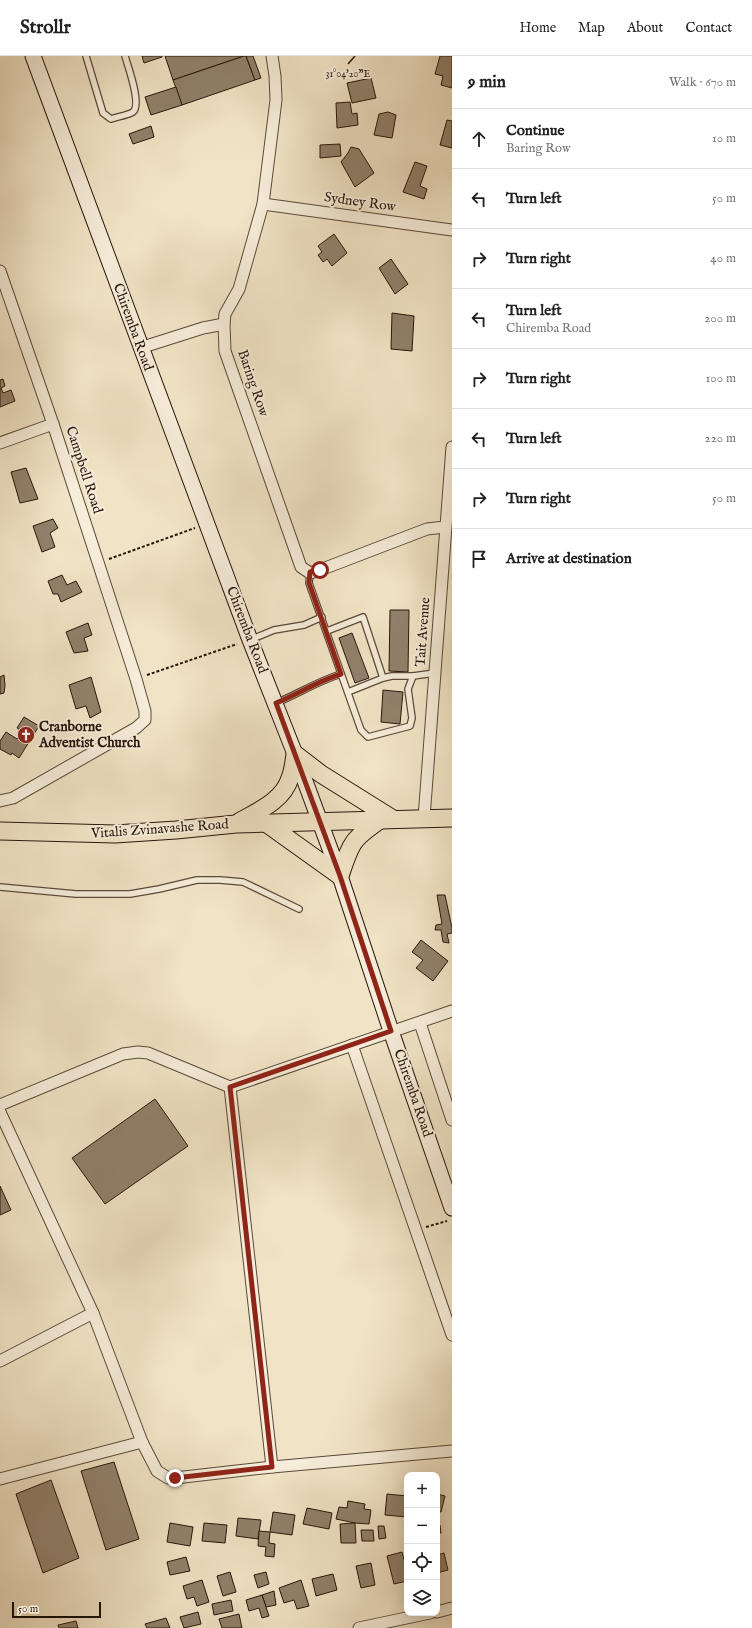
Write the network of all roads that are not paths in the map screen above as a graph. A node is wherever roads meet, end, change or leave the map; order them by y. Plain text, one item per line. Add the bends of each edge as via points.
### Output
1 (33, 56) edge
2 (86, 56) edge
3 (125, 56) edge
4 (272, 56) edge
5 (263, 204) junction
6 (452, 230) edge
7 (0, 271) edge
8 (224, 324) junction
9 (140, 348) junction
10 (53, 424) junction
11 (0, 442) edge
12 (452, 447) edge
13 (451, 473) edge
14 (445, 527) junction
15 (310, 572) junction
16 (322, 617) junction
17 (327, 631) junction
18 (250, 640) junction
19 (435, 673) junction
20 (341, 674) junction
21 (413, 676) junction
22 (383, 678) junction
23 (348, 692) junction
24 (276, 703) junction
25 (296, 754) junction
26 (0, 801) edge
27 (424, 818) junction
28 (452, 818) edge
29 (386, 820) junction
30 (320, 822) junction
31 (266, 823) junction
32 (236, 824) junction
33 (0, 831) edge
34 (340, 876) junction
35 (0, 887) edge
36 (299, 909) dead end
37 (452, 1011) edge
38 (420, 1023) junction
39 (391, 1031) junction
40 (352, 1045) junction
41 (230, 1087) junction
42 (0, 1105) edge
43 (0, 1112) edge
44 (452, 1120) edge
45 (452, 1208) edge
46 (93, 1313) junction
47 (452, 1335) edge
48 (0, 1361) edge
49 (142, 1442) junction
50 (452, 1451) edge
51 (272, 1467) junction
52 (0, 1479) edge
53 (452, 1608) edge
54 (440, 1611) edge
55 (416, 1616) edge
56 (366, 1627) edge

1 - 9 main road, Chiremba Road
2 - 3 lane via 104,113 111,119 132,112 136,107 136,95
4 - 5 street, Baring Row via 276,100
5 - 6 street, Sydney Row
5 - 8 street, Baring Row via 239,289 226,314
7 - 10 street, Campbell Road
8 - 9 street
8 - 15 street, Baring Row via 225,351 301,567
9 - 18 main road, Chiremba Road
10 - 11 street
10 - 26 street, Campbell Road via 136,679 145,720 136,728 13,798
12 - 13 street, Tait Avenue
13 - 14 street, Tait Avenue
14 - 15 street via 427,529
14 - 19 street, Tait Avenue
15 - 16 lane via 309,583
16 - 17 lane
16 - 18 lane via 304,625 274,630
17 - 20 lane
17 - 22 lane via 363,617
18 - 24 main road, Chiremba Road
19 - 21 lane
19 - 27 street, Tait Avenue
20 - 23 lane
20 - 24 lane
21 - 22 lane
21 - 23 lane via 408,689 412,718 410,726 368,736 361,730
22 - 23 lane
24 - 25 main road, Chiremba Road
25 - 29 main road
25 - 30 main road, Chiremba Road
25 - 32 main road via 290,779 283,792 273,803
27 - 28 main road, Vitalis Zvinavashe Road
27 - 29 main road, Vitalis Zvinavashe Road
29 - 30 main road, Vitalis Zvinavashe Road
29 - 34 main road via 360,834 353,841
30 - 31 main road, Vitalis Zvinavashe Road
30 - 34 main road, Chiremba Road
31 - 32 main road, Vitalis Zvinavashe Road
31 - 34 main road
32 - 33 main road, Vitalis Zvinavashe Road via 115,834
34 - 39 main road, Chiremba Road
35 - 36 lane via 76,894 130,894 197,880 220,880 243,882
37 - 38 street
38 - 39 street
38 - 44 street, Chiremba Road
39 - 40 street
39 - 45 main road, Chiremba Road
40 - 41 street
40 - 47 street
41 - 42 street via 148,1053 138,1052 123,1054
41 - 51 street
43 - 46 street
46 - 48 street
46 - 49 street
49 - 51 street via 156,1471 168,1478
49 - 52 street
50 - 51 street
53 - 54 street
55 - 56 street

